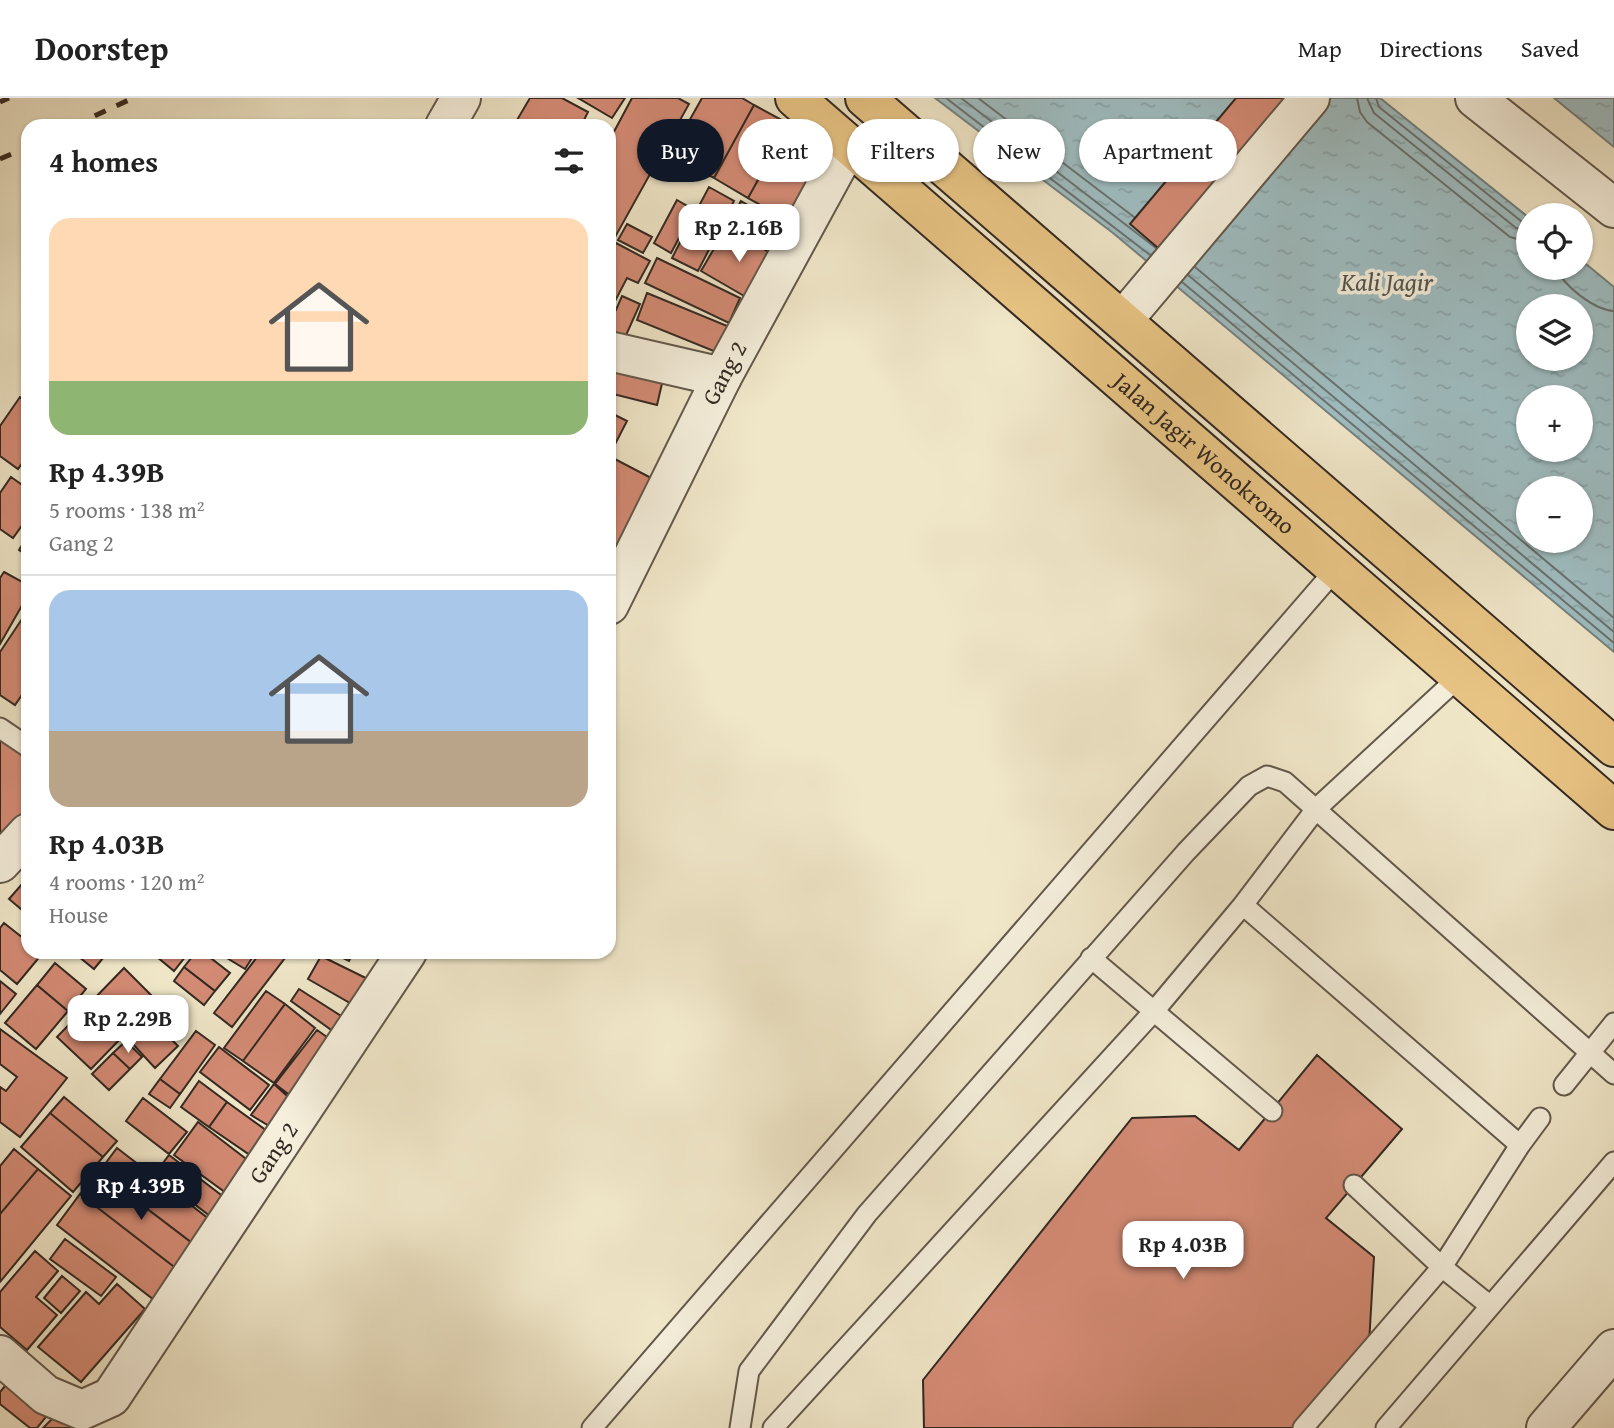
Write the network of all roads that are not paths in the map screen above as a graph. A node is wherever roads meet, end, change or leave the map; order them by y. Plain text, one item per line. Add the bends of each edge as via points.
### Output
1 (461, 98) edge
2 (795, 98) edge
3 (865, 98) edge
4 (1310, 98) edge
5 (1475, 98) edge
6 (449, 119) edge
7 (847, 145) edge
8 (847, 148) edge
9 (890, 182) edge
10 (1614, 208) edge
11 (1122, 320) junction
12 (616, 353) edge
13 (722, 377) junction
14 (1367, 533) junction
15 (1336, 569) junction
16 (616, 592) edge
17 (1460, 676) junction
18 (0, 728) edge
19 (21, 742) edge
20 (1614, 747) edge
21 (1316, 810) junction
22 (1614, 810) edge
23 (21, 840) edge
24 (0, 863) edge
25 (1243, 905) junction
26 (1091, 958) junction
27 (402, 959) edge
28 (1154, 1010) junction
29 (1614, 1023) edge
30 (1589, 1052) junction
31 (1614, 1074) edge
32 (1564, 1085) dead end
33 (1272, 1111) dead end
34 (1540, 1118) dead end
35 (1520, 1145) junction
36 (1614, 1162) edge
37 (1354, 1185) dead end
38 (1442, 1267) junction
39 (1489, 1305) junction
40 (1614, 1349) edge
41 (0, 1355) edge
42 (592, 1428) edge
43 (740, 1428) edge
44 (773, 1428) edge
45 (1303, 1428) edge
46 (1386, 1428) edge
47 (1546, 1428) edge

1 - 6 street
2 - 7 main road, Jalan Jagir Wonokromo
3 - 11 main road, Jalan Jagir Wonokromo
4 - 11 street
5 - 10 street
8 - 13 street, Gang 2
9 - 15 main road, Jalan Jagir Wonokromo
11 - 14 main road, Jalan Jagir Wonokromo
12 - 13 street
13 - 16 street, Gang 2
14 - 15 main road
14 - 20 main road, Jalan Jagir Wonokromo
15 - 17 main road, Jalan Jagir Wonokromo
15 - 42 lane
17 - 21 lane
17 - 22 main road, Jalan Jagir Wonokromo
18 - 19 lane
21 - 25 lane
21 - 26 lane via 1286,782 1267,776 1249,786
21 - 30 lane
23 - 24 street
25 - 28 lane
25 - 35 lane
26 - 28 lane
26 - 43 lane via 867,1214 749,1371
27 - 41 street, Gang 2 via 111,1397 82,1410 46,1395
28 - 33 lane
28 - 44 lane
29 - 30 lane
30 - 31 lane
30 - 32 lane
34 - 35 lane
35 - 38 lane
36 - 39 lane
37 - 38 lane
38 - 39 lane
38 - 45 lane
39 - 46 lane
40 - 47 street

